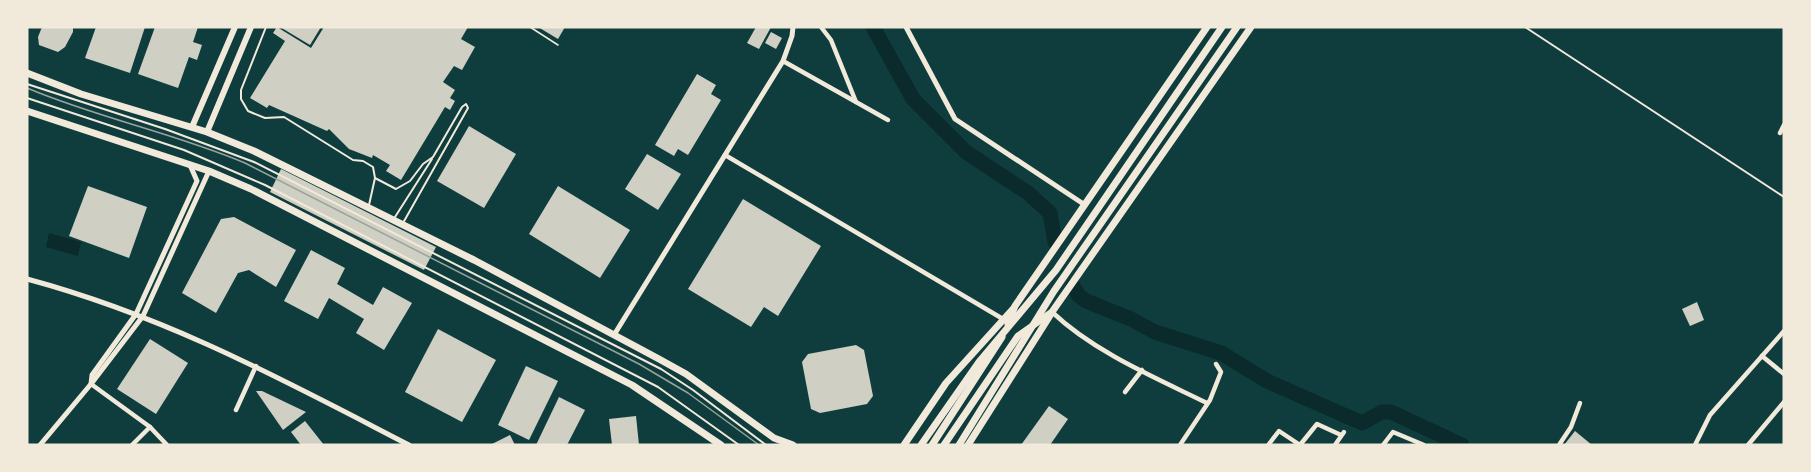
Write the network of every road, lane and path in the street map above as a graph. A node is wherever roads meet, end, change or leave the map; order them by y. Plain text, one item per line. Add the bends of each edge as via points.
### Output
1 (235, 27) edge
2 (251, 27) edge
3 (267, 27) edge
4 (530, 27) edge
5 (793, 27) edge
6 (821, 27) edge
7 (906, 27) edge
8 (1207, 27) edge
9 (1222, 27) edge
10 (1237, 27) edge
11 (1251, 27) edge
12 (1525, 27) edge
13 (558, 45) dead end
14 (783, 61) junction
15 (27, 73) edge
16 (27, 84) edge
17 (204, 97) junction
18 (27, 99) edge
19 (856, 102) junction
20 (218, 104) junction
21 (27, 111) edge
22 (888, 120) dead end
23 (1784, 125) edge
24 (192, 127) junction
25 (207, 132) junction
26 (1780, 133) dead end
27 (725, 155) junction
28 (433, 157) junction
29 (190, 165) junction
30 (209, 171) junction
31 (375, 178) junction
32 (1784, 197) edge
33 (1085, 205) junction
34 (368, 207) junction
35 (394, 220) junction
36 (403, 224) junction
37 (27, 279) edge
38 (1015, 306) junction
39 (1052, 312) junction
40 (136, 314) junction
41 (143, 316) junction
42 (1003, 319) junction
43 (1784, 331) edge
44 (614, 335) junction
45 (1762, 356) junction
46 (1216, 363) dead end
47 (256, 366) junction
48 (1142, 370) junction
49 (1784, 374) edge
50 (91, 384) junction
51 (1125, 392) dead end
52 (1784, 402) edge
53 (1207, 403) junction
54 (1580, 404) dead end
55 (236, 410) dead end
56 (150, 427) junction
57 (774, 438) junction
58 (1269, 444) edge
59 (1337, 444) edge
60 (40, 445) edge
61 (132, 445) edge
62 (167, 445) edge
63 (409, 445) edge
64 (721, 445) edge
65 (739, 445) edge
66 (767, 445) edge
67 (782, 445) edge
68 (793, 445) edge
69 (904, 445) edge
70 (921, 445) edge
71 (932, 445) edge
72 (944, 445) edge
73 (959, 445) edge
74 (968, 445) edge
75 (1180, 445) edge
76 (1300, 445) edge
77 (1383, 445) edge
78 (1424, 445) edge
79 (1559, 445) edge
80 (1695, 445) edge
81 (1748, 445) edge

1 - 17 main road
2 - 20 main road
3 - 31 lane via 241,90 248,111 264,118 284,117 353,160 373,167
4 - 13 path
5 - 14 street
6 - 19 street via 831,40
7 - 33 street via 955,119
8 - 33 main road
9 - 70 main road via 1056,270 979,362
10 - 73 main road via 1054,291
11 - 39 main road
12 - 32 lane
14 - 19 street
14 - 27 street
15 - 24 main road via 81,94
16 - 66 lane via 165,129 272,170 661,369
17 - 20 main road
17 - 24 main road
18 - 65 lane via 184,150 265,185 658,387
19 - 22 street
20 - 25 main road
21 - 29 main road
23 - 26 street
24 - 25 main road
25 - 34 main road via 262,154
27 - 42 street
27 - 44 street
28 - 31 lane via 407,184 396,189
28 - 35 lane
28 - 36 lane via 466,104 468,108
29 - 30 main road
29 - 40 street via 197,181
30 - 41 street
30 - 64 main road via 321,223 632,384
31 - 34 lane
33 - 38 main road
34 - 35 main road
35 - 36 main road
36 - 44 main road
37 - 40 street
38 - 42 main road
38 - 71 main road via 998,346
39 - 48 street via 1109,356
39 - 72 main road via 1018,336
39 - 74 main road
40 - 41 street
40 - 50 street via 92,375
41 - 47 street
41 - 50 street
42 - 69 main road via 946,383
43 - 45 street
44 - 57 main road via 686,374
45 - 49 street
45 - 80 street via 1710,415
46 - 53 street via 1221,374
47 - 55 street
47 - 63 street
48 - 51 street
48 - 53 street
50 - 56 street
50 - 60 street
52 - 81 street
53 - 75 street
54 - 79 street
56 - 61 street
56 - 62 street
57 - 66 main road
57 - 67 main road
57 - 68 main road
58 - 76 street via 1279,431
59 - 76 street via 1343,433 1317,424
77 - 78 street via 1393,432

